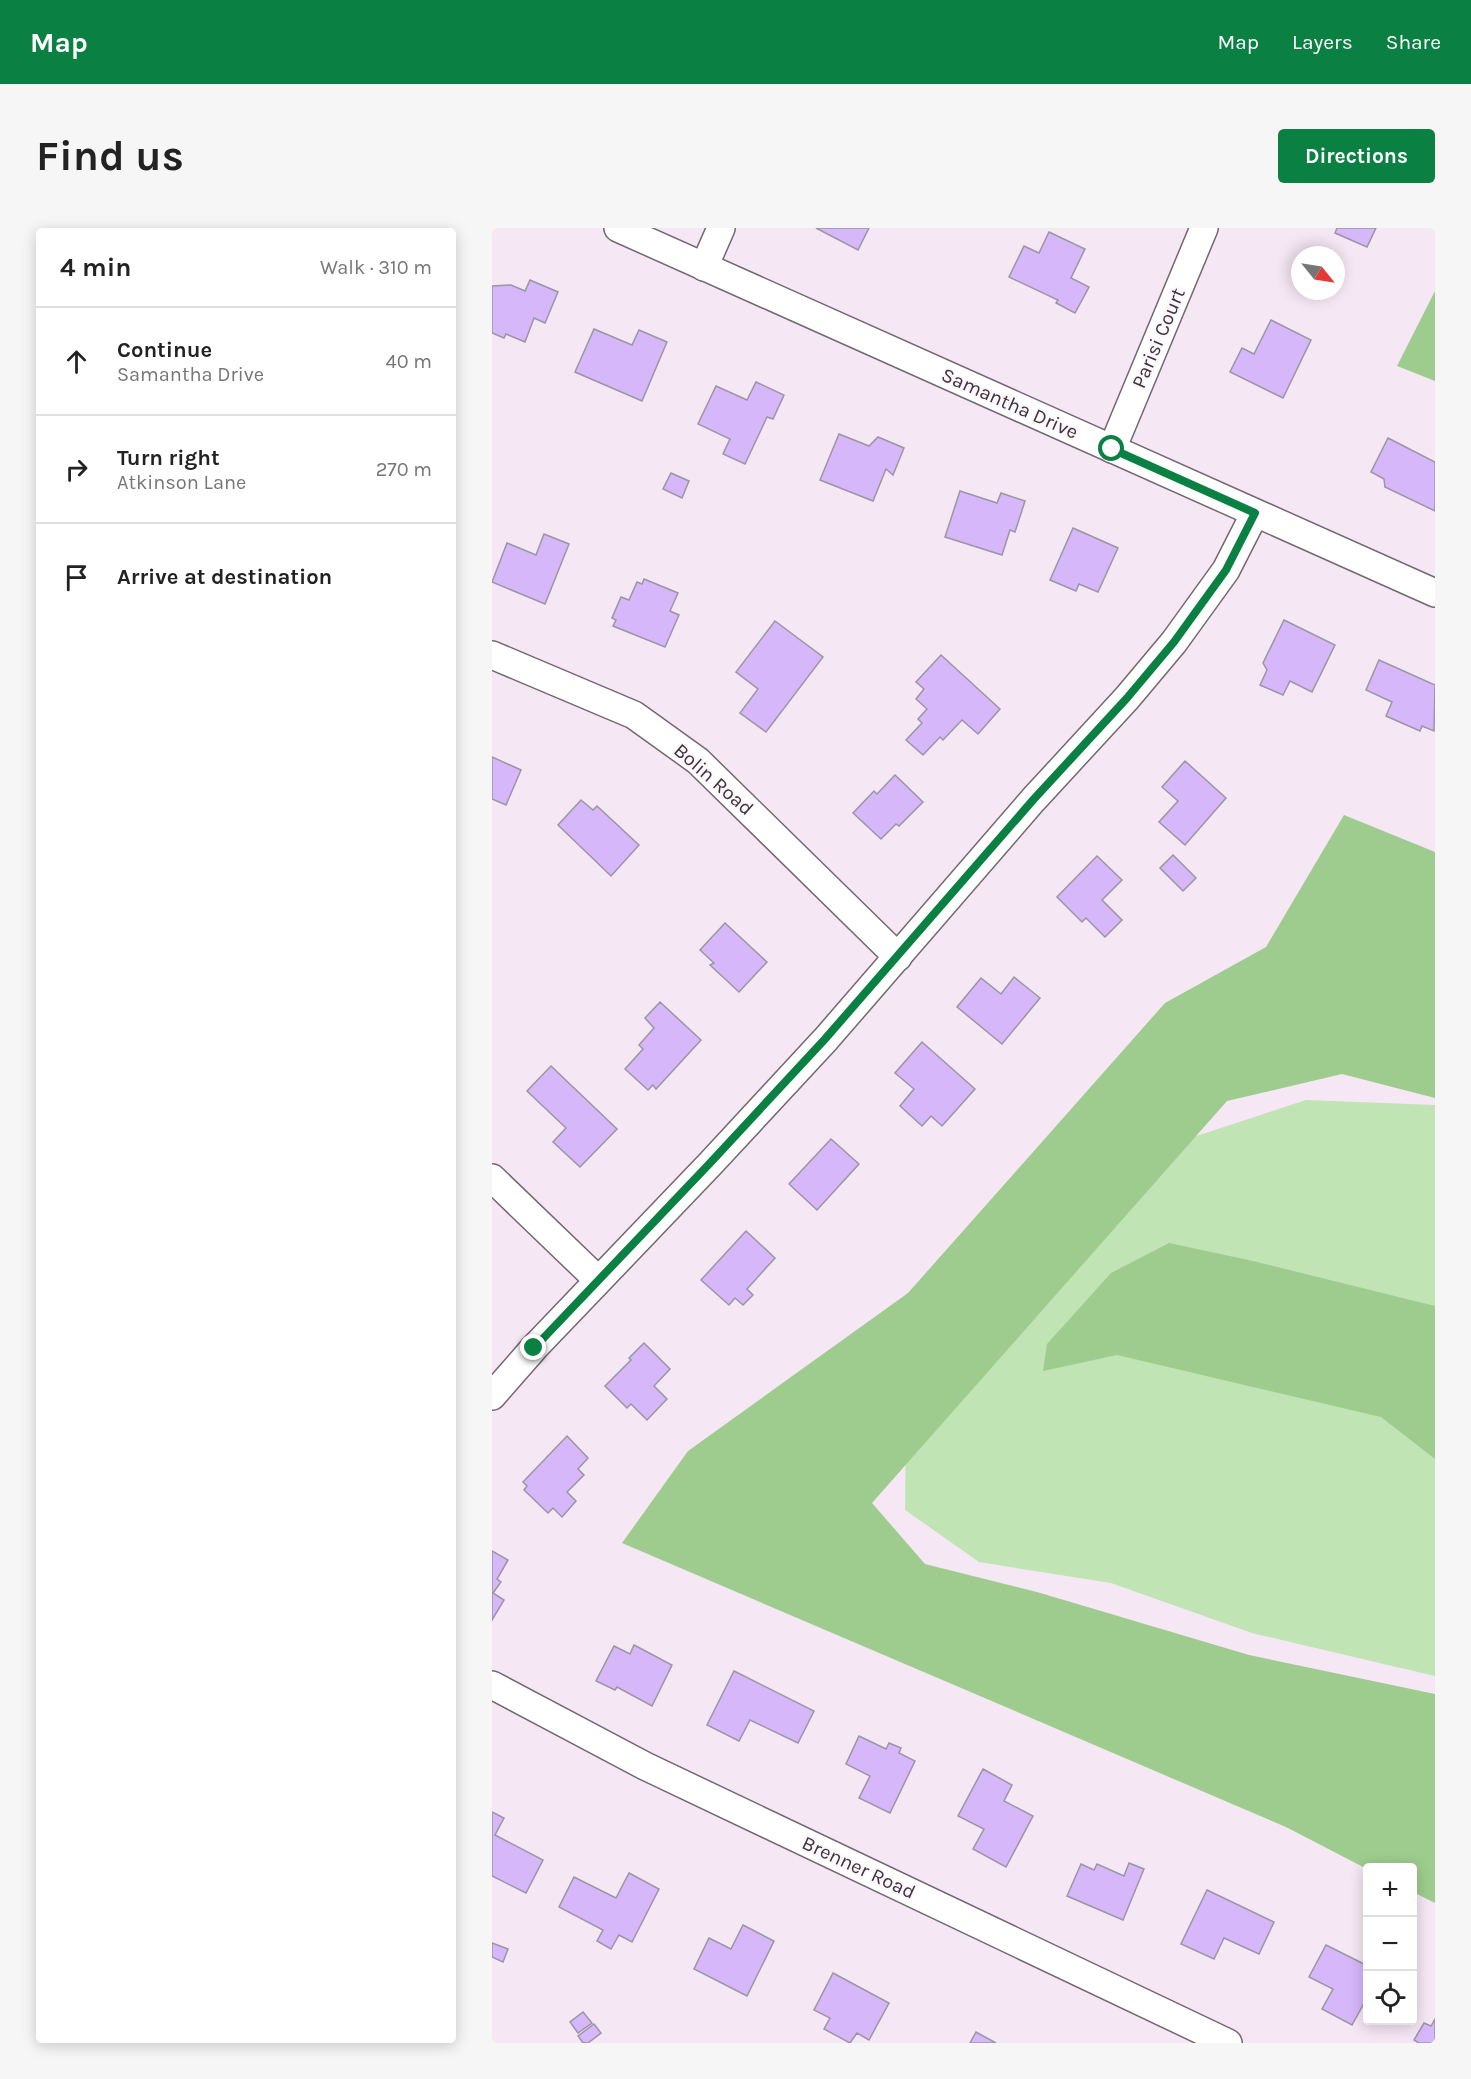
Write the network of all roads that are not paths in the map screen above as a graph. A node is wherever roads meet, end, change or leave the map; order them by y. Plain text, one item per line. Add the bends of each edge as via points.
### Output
1 (618, 228) edge
2 (721, 228) edge
3 (1204, 228) edge
4 (704, 267) junction
5 (1112, 449) junction
6 (1255, 513) junction
7 (1435, 593) edge
8 (492, 655) edge
9 (898, 957) junction
10 (492, 1178) edge
11 (598, 1280) junction
12 (492, 1396) edge
13 (492, 1685) edge
14 (1228, 2043) edge

1 - 4 street, Samantha Drive
2 - 4 street
3 - 5 street, Parisi Court
4 - 5 street, Samantha Drive
5 - 6 street, Samantha Drive
6 - 7 street, Samantha Drive
6 - 9 street via 1226,570 1174,642
8 - 9 street, Bolin Road via 634,715 698,761
9 - 11 street
10 - 11 street
11 - 12 street
13 - 14 street, Brenner Road via 645,1766

